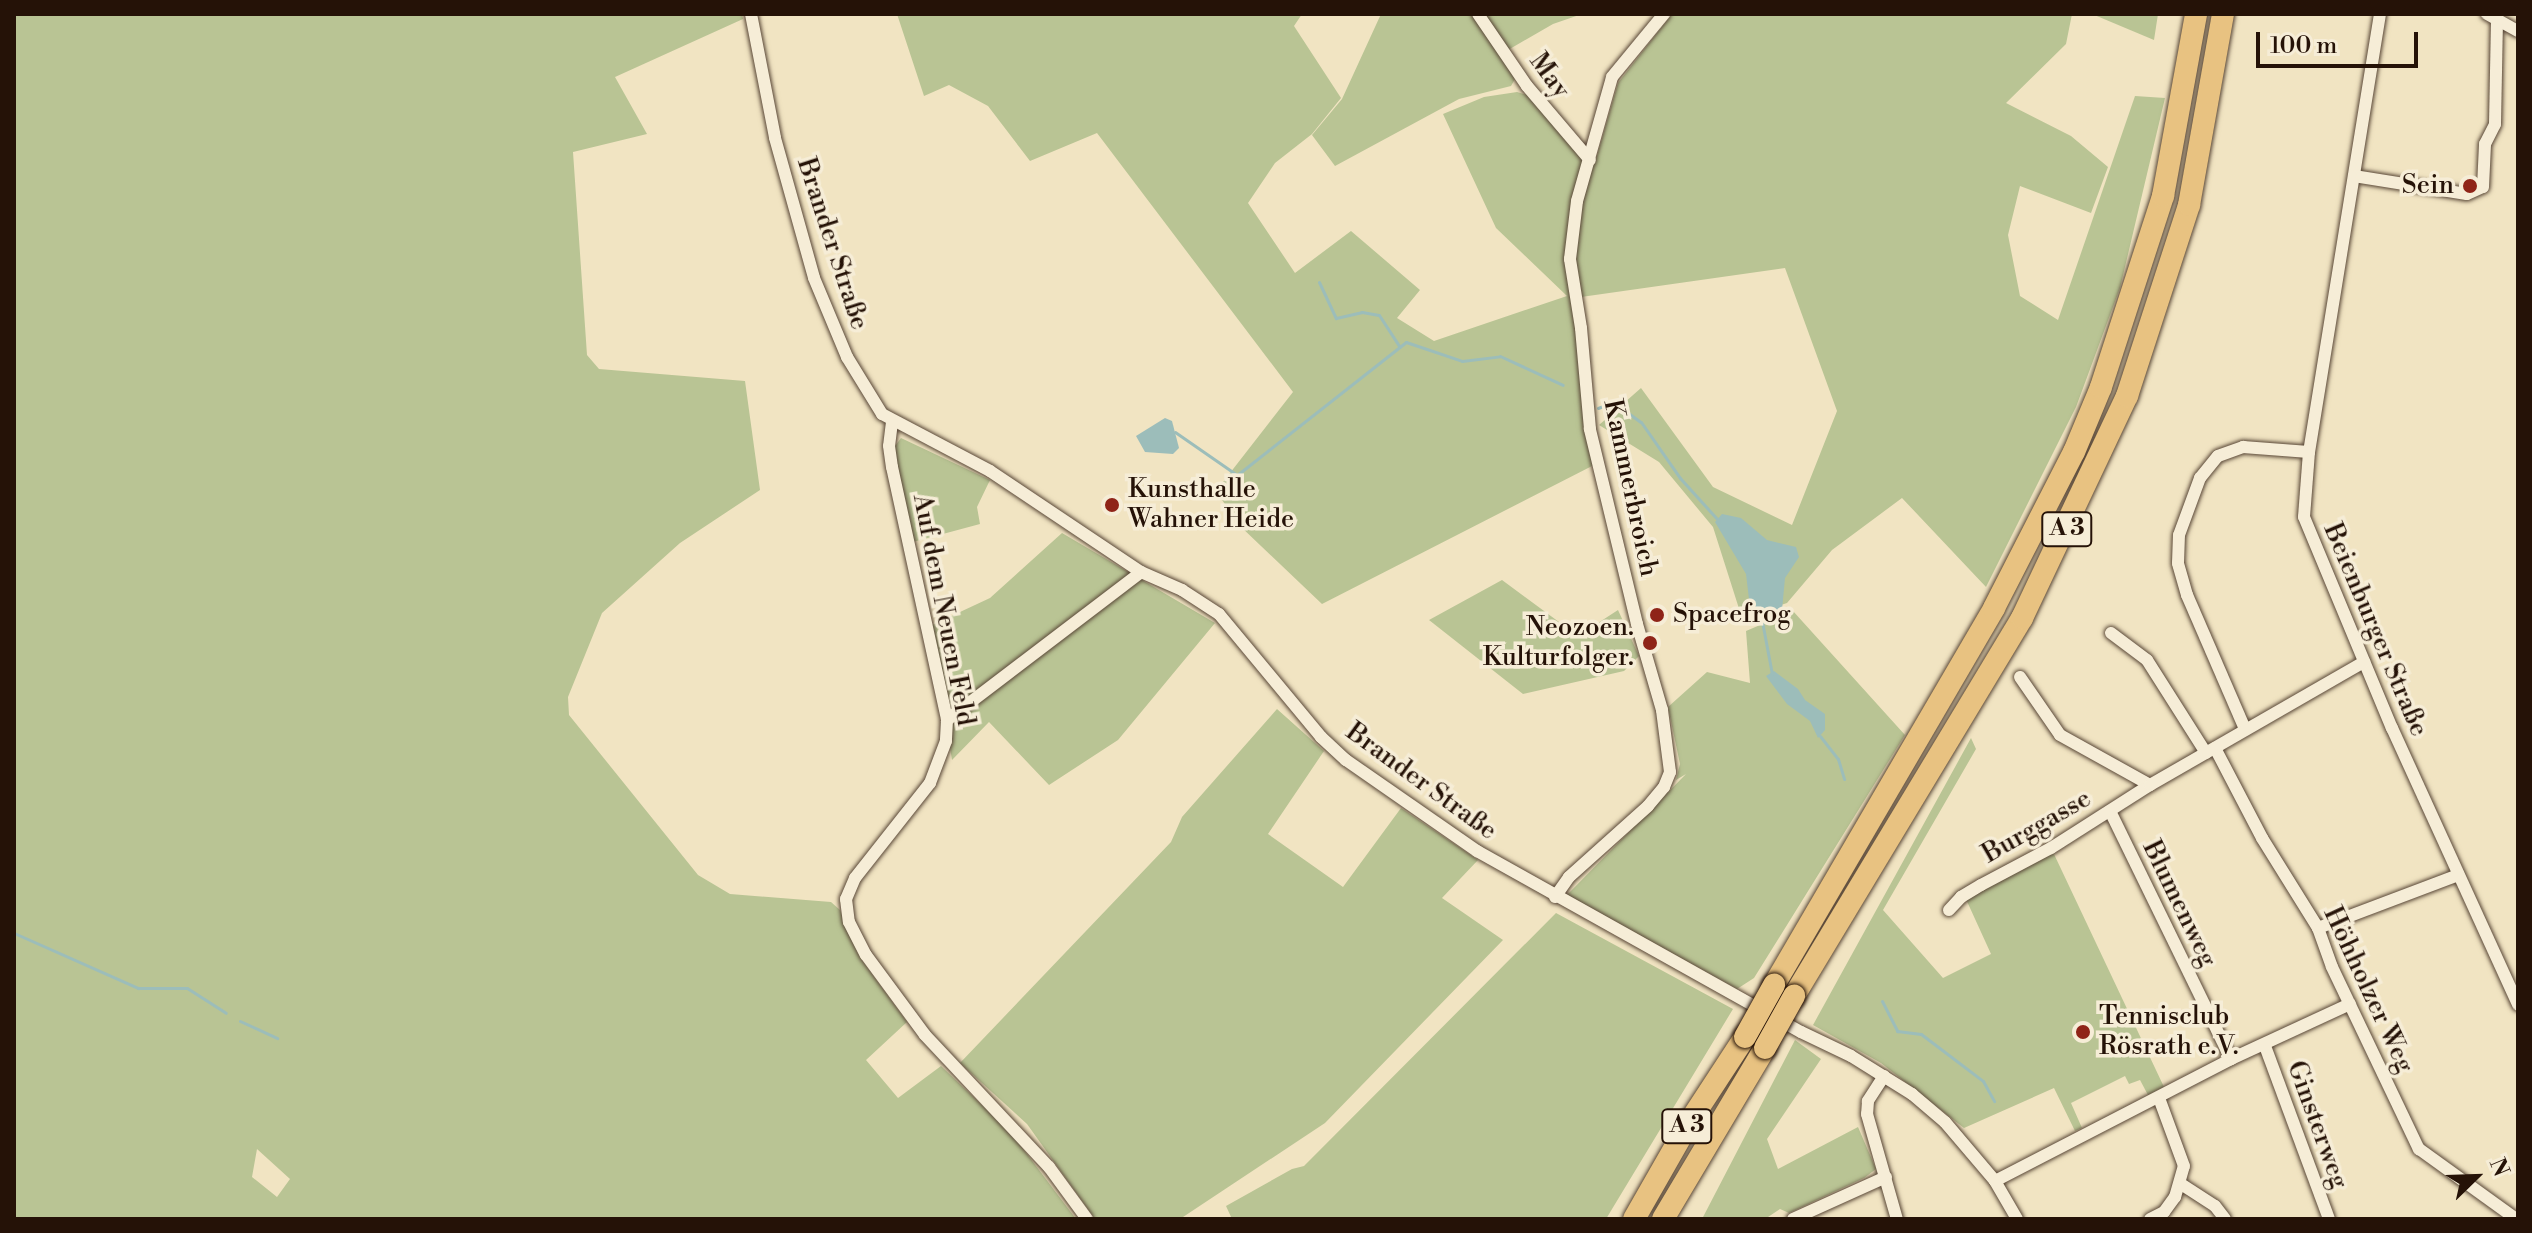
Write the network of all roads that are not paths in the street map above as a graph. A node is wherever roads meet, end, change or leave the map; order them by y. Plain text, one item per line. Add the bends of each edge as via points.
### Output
1 (751, 14) edge
2 (1478, 14) edge
3 (1664, 14) edge
4 (2196, 14) edge
5 (2223, 14) edge
6 (2380, 14) edge
7 (2502, 23) edge
8 (1590, 160) junction
9 (2354, 176) junction
10 (892, 422) junction
11 (2309, 452) junction
12 (1141, 572) junction
13 (2111, 633) dead end
14 (2364, 662) junction
15 (2020, 677) dead end
16 (947, 720) junction
17 (2245, 729) junction
18 (2211, 750) junction
19 (2150, 785) junction
20 (2110, 811) junction
21 (2458, 875) junction
22 (1555, 897) junction
23 (1949, 910) dead end
24 (2318, 928) junction
25 (2350, 1004) junction
26 (2518, 1005) edge
27 (2265, 1046) junction
28 (2231, 1059) junction
29 (1884, 1076) junction
30 (2159, 1098) junction
31 (1886, 1177) junction
32 (1995, 1181) junction
33 (2181, 1184) junction
34 (1087, 1219) edge
35 (1634, 1219) edge
36 (1663, 1219) edge
37 (1793, 1219) edge
38 (1897, 1219) edge
39 (2017, 1219) edge
40 (2150, 1219) edge
41 (2225, 1219) edge
42 (2329, 1219) edge
43 (2516, 1219) edge

1 - 10 street, Brander Straße via 775,138 824,309 860,382
2 - 8 street, May via 1527,86
3 - 8 street, Kammerbroich via 1612,77
4 - 35 highway, A 3, bridge via 2163,196 2074,452 1994,608
5 - 36 highway, A 3, bridge via 2189,205 2116,421 2022,618
6 - 9 street, Beienburger Straße
7 - 9 street via 2495,124 2485,144 2483,187 2467,194
8 - 22 street, Kammerbroich via 1571,227 1570,259 1589,420 1662,710 1670,772 1648,806 1569,877
9 - 11 street, Beienburger Straße
10 - 12 street, Brander Straße via 990,471
10 - 16 street, Auf dem Neuen Feld via 892,467
11 - 14 street, Beienburger Straße via 2302,502 2306,528
11 - 17 street via 2243,447 2218,456 2200,478 2179,535 2178,563 2187,595
12 - 16 street
12 - 22 street, Brander Straße via 1219,614 1298,712 1346,760 1477,851
13 - 18 street via 2147,660
14 - 17 street, Burggasse
14 - 21 street, Beienburger Straße
15 - 19 street, Burggasse via 2060,735
16 - 34 street, Auf dem Neuen Feld via 936,772 849,889 849,922 866,955 925,1035 1049,1167
17 - 18 street, Burggasse
18 - 19 street, Burggasse
18 - 24 street, Höhholzer Weg
19 - 20 street, Burggasse
20 - 23 street, Burggasse via 1961,897
20 - 28 street, Blumenweg
21 - 24 street
21 - 26 street, Beienburger Straße
22 - 29 street, Brander Straße
24 - 25 street, Höhholzer Weg
25 - 27 street
25 - 43 street, Höhholzer Weg via 2419,1149
27 - 28 street
27 - 42 street, Ginsterweg
28 - 30 street
29 - 31 street via 1867,1106
29 - 32 street, Brander Straße via 1945,1122
30 - 32 street
30 - 33 street via 2183,1159
31 - 37 street
31 - 38 street
32 - 39 street, Brander Straße
33 - 40 street via 2164,1212
33 - 41 street

